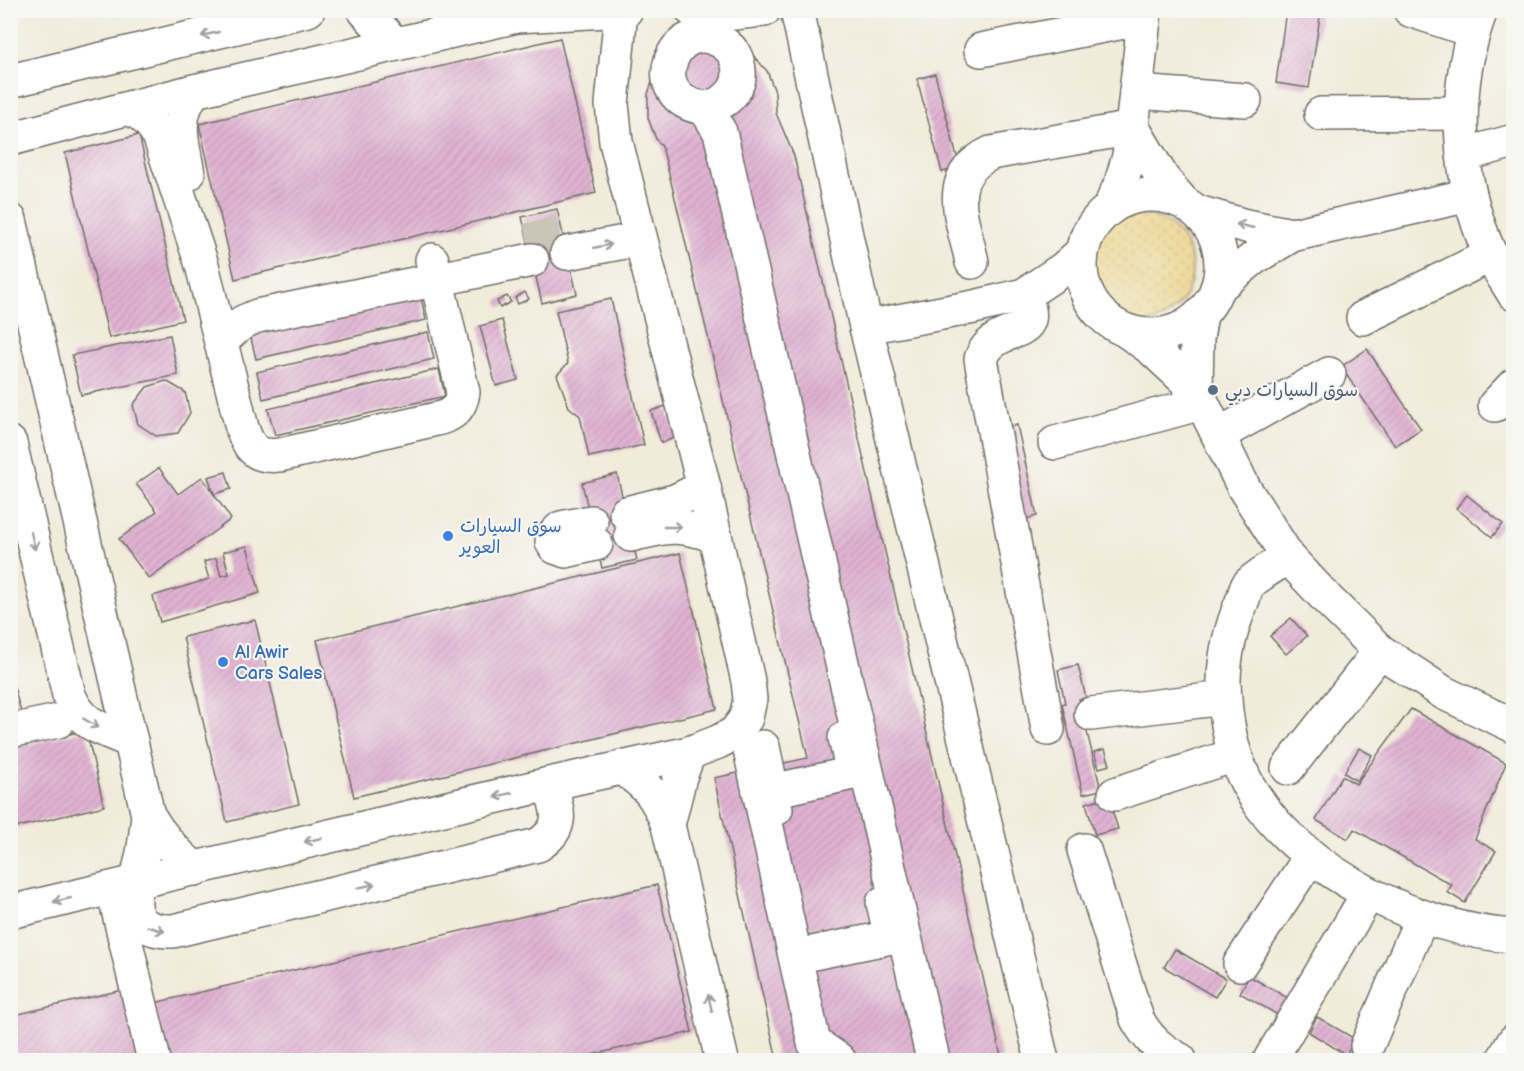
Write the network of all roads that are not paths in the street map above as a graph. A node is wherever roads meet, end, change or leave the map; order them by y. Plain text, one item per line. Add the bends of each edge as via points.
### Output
1 (308, 10) edge
2 (364, 10) edge
3 (626, 10) edge
4 (692, 10) edge
5 (764, 10) edge
6 (796, 10) edge
7 (1410, 10) edge
8 (621, 11) edge
9 (515, 13) edge
10 (1144, 14) edge
11 (462, 20) edge
12 (1477, 21) edge
13 (395, 44) junction
14 (981, 50) dead end
15 (10, 81) edge
16 (194, 91) junction
17 (1136, 92) junction
18 (1245, 100) dead end
19 (129, 108) junction
20 (1461, 113) junction
21 (1320, 114) dead end
22 (1133, 128) junction
23 (1514, 141) edge
24 (14, 145) edge
25 (1462, 155) junction
26 (1470, 195) junction
27 (1190, 207) junction
28 (1109, 208) junction
29 (10, 220) edge
30 (637, 228) junction
31 (1292, 235) junction
32 (564, 242) tunnel mouth
33 (529, 250) tunnel mouth
34 (1081, 253) junction
35 (1491, 255) junction
36 (972, 262) dead end
37 (434, 269) junction
38 (206, 279) junction
39 (17, 292) edge
40 (1514, 294) edge
41 (1024, 295) junction
42 (1209, 301) junction
43 (1095, 309) junction
44 (1363, 318) dead end
45 (866, 327) junction
46 (1128, 332) junction
47 (221, 341) junction
48 (1329, 374) dead end
49 (1199, 397) junction
50 (1218, 435) junction
51 (10, 443) edge
52 (1055, 443) dead end
53 (704, 487) junction
54 (715, 536) junction
55 (1288, 557) junction
56 (1380, 651) junction
57 (1225, 698) junction
58 (1091, 714) dead end
59 (57, 721) dead end
60 (1514, 726) edge
61 (1048, 729) dead end
62 (10, 731) edge
63 (131, 741) junction
64 (689, 753) junction
65 (1235, 755) junction
66 (621, 767) junction
67 (1288, 768) dead end
68 (855, 782) junction
69 (549, 784) junction
70 (1115, 794) dead end
71 (774, 800) junction
72 (148, 815) junction
73 (668, 825) junction
74 (1084, 850) dead end
75 (1311, 856) junction
76 (195, 869) junction
77 (124, 885) junction
78 (1368, 894) junction
79 (10, 912) edge
80 (1422, 917) junction
81 (1514, 936) edge
82 (893, 943) junction
83 (810, 963) junction
84 (1240, 964) dead end
85 (1514, 1041) edge
86 (1367, 1046) dead end
87 (154, 1060) edge
88 (722, 1060) edge
89 (840, 1060) edge
90 (863, 1060) edge
91 (917, 1060) edge
92 (930, 1060) edge
93 (1042, 1060) edge
94 (1180, 1060) edge
95 (1270, 1060) edge
96 (1503, 1060) edge

1 -> 15 street
2 - 13 street
3 - 8 street
4 - 5 street via 713,15
6 - 45 street
7 - 12 street
8 - 9 street
8 - 30 street via 612,104 616,142
9 - 11 street
10 - 14 street
10 - 17 street
11 - 13 street
12 - 20 street via 1464,72
13 - 16 street
16 - 19 street
16 - 38 street via 180,118
17 - 18 street
17 - 22 street
19 - 24 street
19 - 38 street via 143,115 160,138
20 - 21 street
20 - 25 street
22 - 27 street via 1158,170
22 - 28 street via 1121,183
22 - 36 street via 992,153 977,160 966,171 959,202
23 - 25 street
25 - 26 street
26 - 31 street
26 - 35 street
27 - 28 street via 1157,195 1131,197
31 -> 27 street via 1246,226
27 - 42 street via 1209,225 1221,255 1221,272
28 - 34 street via 1086,236
29 - 39 street
30 - 32 street
30 - 53 street
31 - 42 street via 1254,258
33 - 37 street
34 - 41 street
34 - 43 street via 1080,273
35 - 40 street
35 - 44 street
37 - 38 street via 249,299 223,299
37 - 47 street via 257,316 243,321
37 - 47 street via 463,392 462,401 450,415 280,455 259,454 250,447 242,428
38 - 47 street
39 - 63 street
41 - 43 street
41 - 45 street
41 - 61 street via 1030,309 1028,323 984,347 981,359
42 - 46 street via 1179,329 1154,335
42 - 49 street via 1197,339
43 - 46 street
45 - 93 street
46 - 49 street via 1160,356
48 - 50 street
49 - 50 street
49 - 52 street
50 - 55 street via 1244,488
51 -> 63 street via 74,709 84,720
53 - 54 street
53 -> 54 street via 629,524 681,526
54 - 64 street via 750,699 746,718 735,733
55 - 56 street
55 - 57 street via 1249,584 1232,625 1224,668
56 - 60 street via 1444,693
56 - 67 street
57 - 58 street
57 - 65 street
59 - 62 street
63 - 72 street
64 - 66 street
64 - 73 street
65 - 70 street
65 - 75 street via 1254,795 1281,829
66 - 69 street
66 - 73 street via 642,782 658,802
68 - 71 street
68 - 82 street
68 - 92 street via 712,118 932,1055
69 -> 76 street
77 -> 69 street via 144,925 158,932 173,931 538,845 556,828 558,816
71 - 83 street
71 - 89 street via 763,747 750,750 814,1043
72 - 76 street via 161,836
72 - 77 street via 142,860
88 -> 73 street
74 - 94 street via 1137,1019 1154,1044
75 - 78 street
75 - 84 street
76 - 77 street
77 -> 79 street
77 - 87 street
78 - 80 street
78 - 95 street
80 - 81 street
80 - 86 street
82 - 83 street
82 - 91 street
83 - 90 street via 826,1035
85 - 96 street

